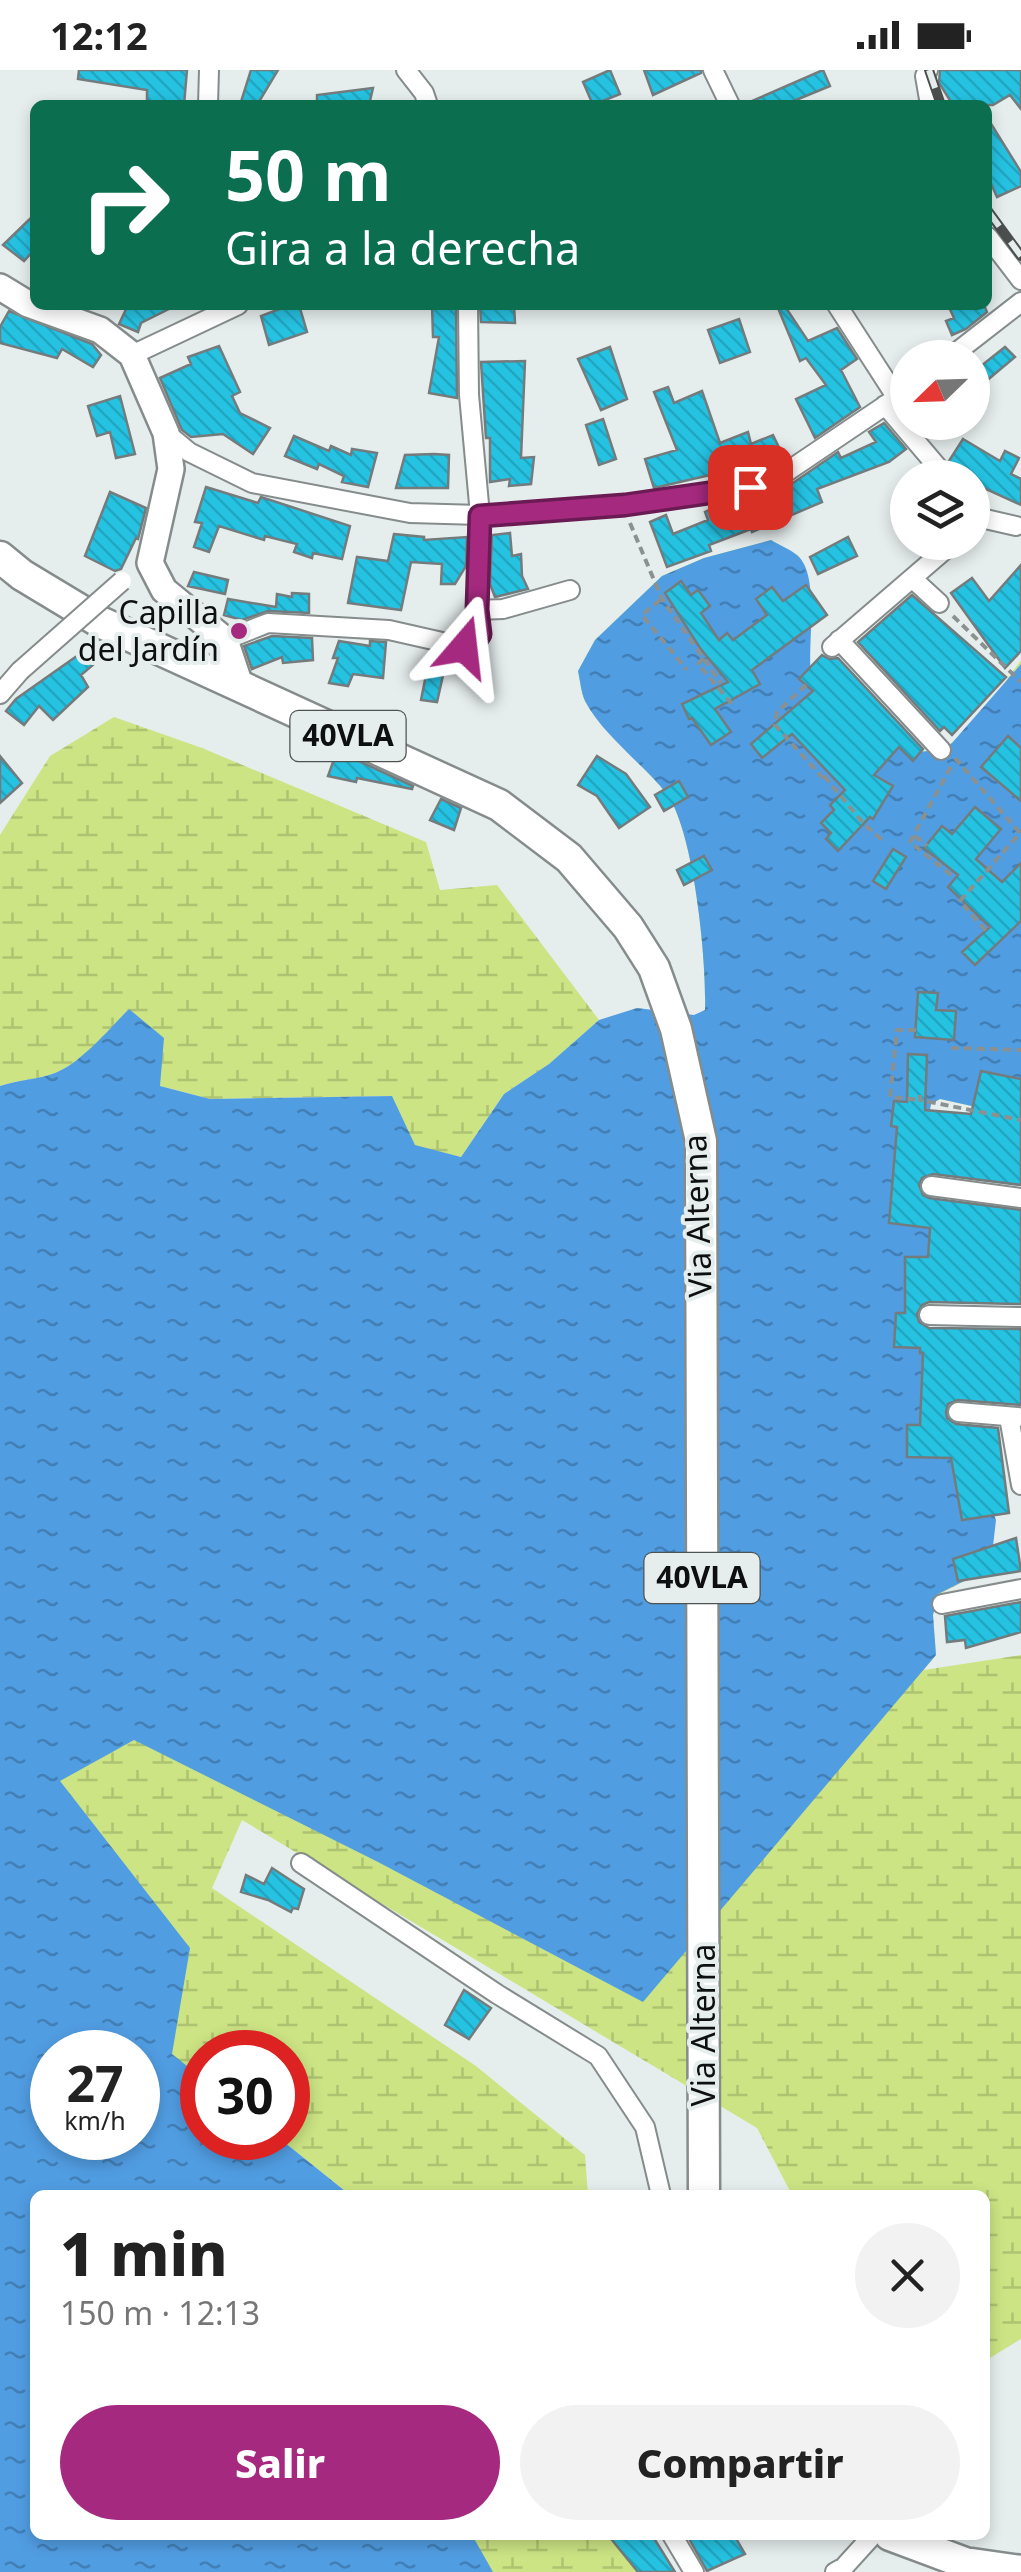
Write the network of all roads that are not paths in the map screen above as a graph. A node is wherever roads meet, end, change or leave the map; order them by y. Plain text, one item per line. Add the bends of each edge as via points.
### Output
1 (209, 70) edge
2 (406, 70) edge
3 (713, 70) edge
4 (926, 73) edge
5 (208, 100) edge
6 (426, 100) edge
7 (728, 100) edge
8 (929, 100) edge
9 (992, 242) edge
10 (1021, 280) edge
11 (0, 286) edge
12 (1021, 302) edge
13 (30, 305) edge
14 (45, 310) edge
15 (227, 310) edge
16 (468, 310) edge
17 (840, 310) edge
18 (972, 340) edge
19 (132, 355) junction
20 (890, 387) edge
21 (890, 403) edge
22 (166, 433) junction
23 (480, 516) junction
24 (990, 520) edge
25 (1016, 526) dead end
26 (0, 557) edge
27 (935, 560) edge
28 (150, 563) junction
29 (914, 580) junction
30 (570, 590) dead end
31 (939, 603) road end
32 (477, 610) junction
33 (225, 640) junction
34 (240, 688) junction
35 (0, 694) edge
36 (941, 750) dead end
37 (931, 1186) dead end
38 (1021, 1198) edge
39 (929, 1315) dead end
40 (1021, 1316) edge
41 (958, 1412) dead end
42 (1015, 1417) edge
43 (1021, 1485) edge
44 (1021, 1588) edge
45 (942, 1604) dead end
46 (301, 1863) dead end
47 (660, 2190) edge
48 (704, 2190) edge
49 (675, 2540) edge
50 (868, 2540) edge
51 (904, 2540) edge
52 (1021, 2571) edge
53 (694, 2572) edge
54 (835, 2572) edge

1 - 5 street
2 - 6 street
3 - 7 street
4 - 8 street
9 - 10 street
11 - 13 main road
12 - 18 street
14 - 19 main road via 100,330
15 - 19 street
16 - 23 street
17 - 20 street
19 - 22 main road
21 - 23 street via 784,474 750,487
22 - 23 street via 252,483 410,513
22 - 28 main road via 171,469
23 - 32 street
24 - 25 street
26 - 34 main road, Via Alterna / 40VLA via 100,622
27 - 29 street
28 - 33 main road via 164,590
28 - 35 street, bridge
29 - 31 street
29 - 36 street via 835,643
30 - 32 street via 502,610
32 - 33 street via 480,634 464,647 389,630 268,624
33 - 34 main road
34 - 48 main road, Via Alterna / 40VLA via 500,805 569,858 654,968 676,1030 701,1141
37 - 38 street
39 - 40 street
41 - 42 street
42 - 43 street
44 - 45 street
46 - 47 street via 598,2056 645,2128
49 - 53 street
50 - 54 street
51 - 52 main road via 965,2562

